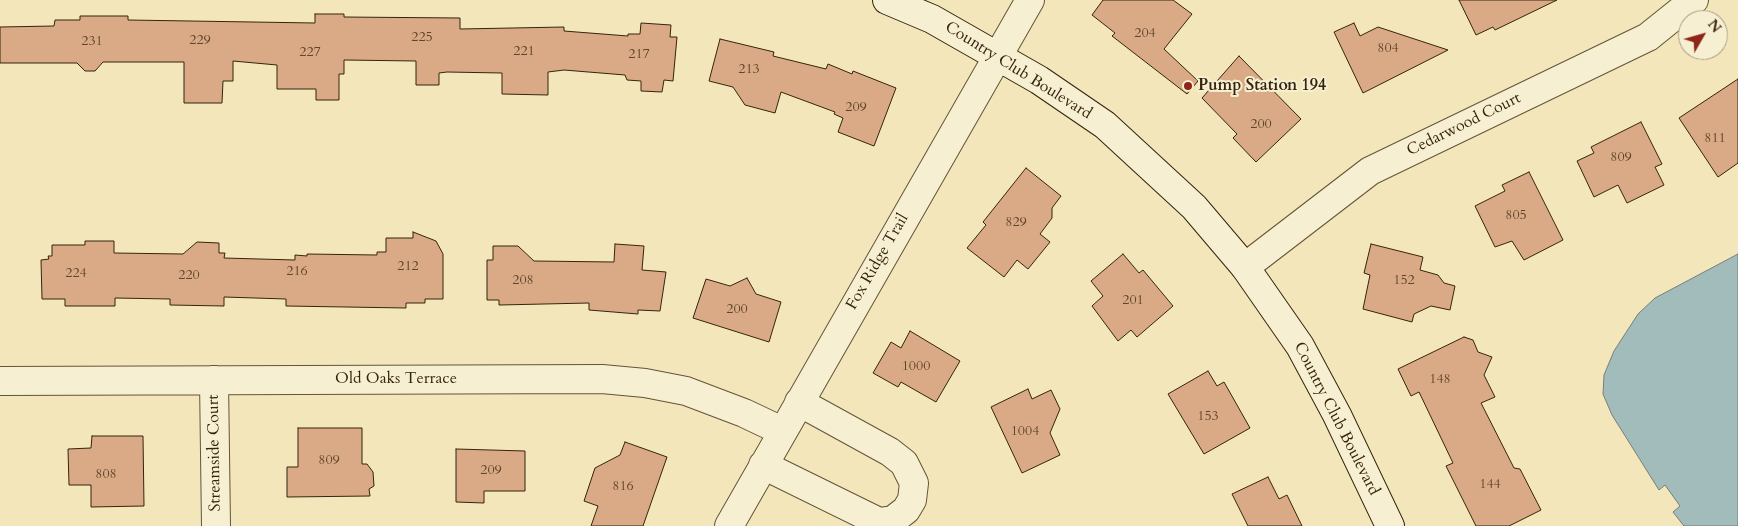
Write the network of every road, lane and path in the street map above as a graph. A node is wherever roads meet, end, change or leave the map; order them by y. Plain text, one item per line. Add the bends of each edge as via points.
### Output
1 (887, 0) edge
2 (1030, 0) edge
3 (1694, 0) edge
4 (997, 56) junction
5 (1245, 267) junction
6 (214, 380) junction
7 (0, 381) edge
8 (799, 402) junction
9 (782, 431) junction
10 (763, 465) junction
11 (216, 526) edge
12 (729, 526) edge
13 (1390, 526) edge

1 - 4 street, Country Club Boulevard via 932,19
2 - 4 street, Fox Ridge Trail
3 - 5 street, Cedarwood Court via 1648,37 1370,171
4 - 5 street, Country Club Boulevard via 1105,125 1194,208
4 - 8 street, Fox Ridge Trail
5 - 13 street, Country Club Boulevard via 1300,346
6 - 7 street, Old Oaks Terrace
6 - 9 street, Old Oaks Terrace via 592,379 636,382 686,391
6 - 11 street, Streamside Court
8 - 9 street, Fox Ridge Trail
8 - 10 street via 904,463 914,482 912,500 906,510 893,520 879,522
9 - 10 street, Fox Ridge Trail
10 - 12 street, Fox Ridge Trail

